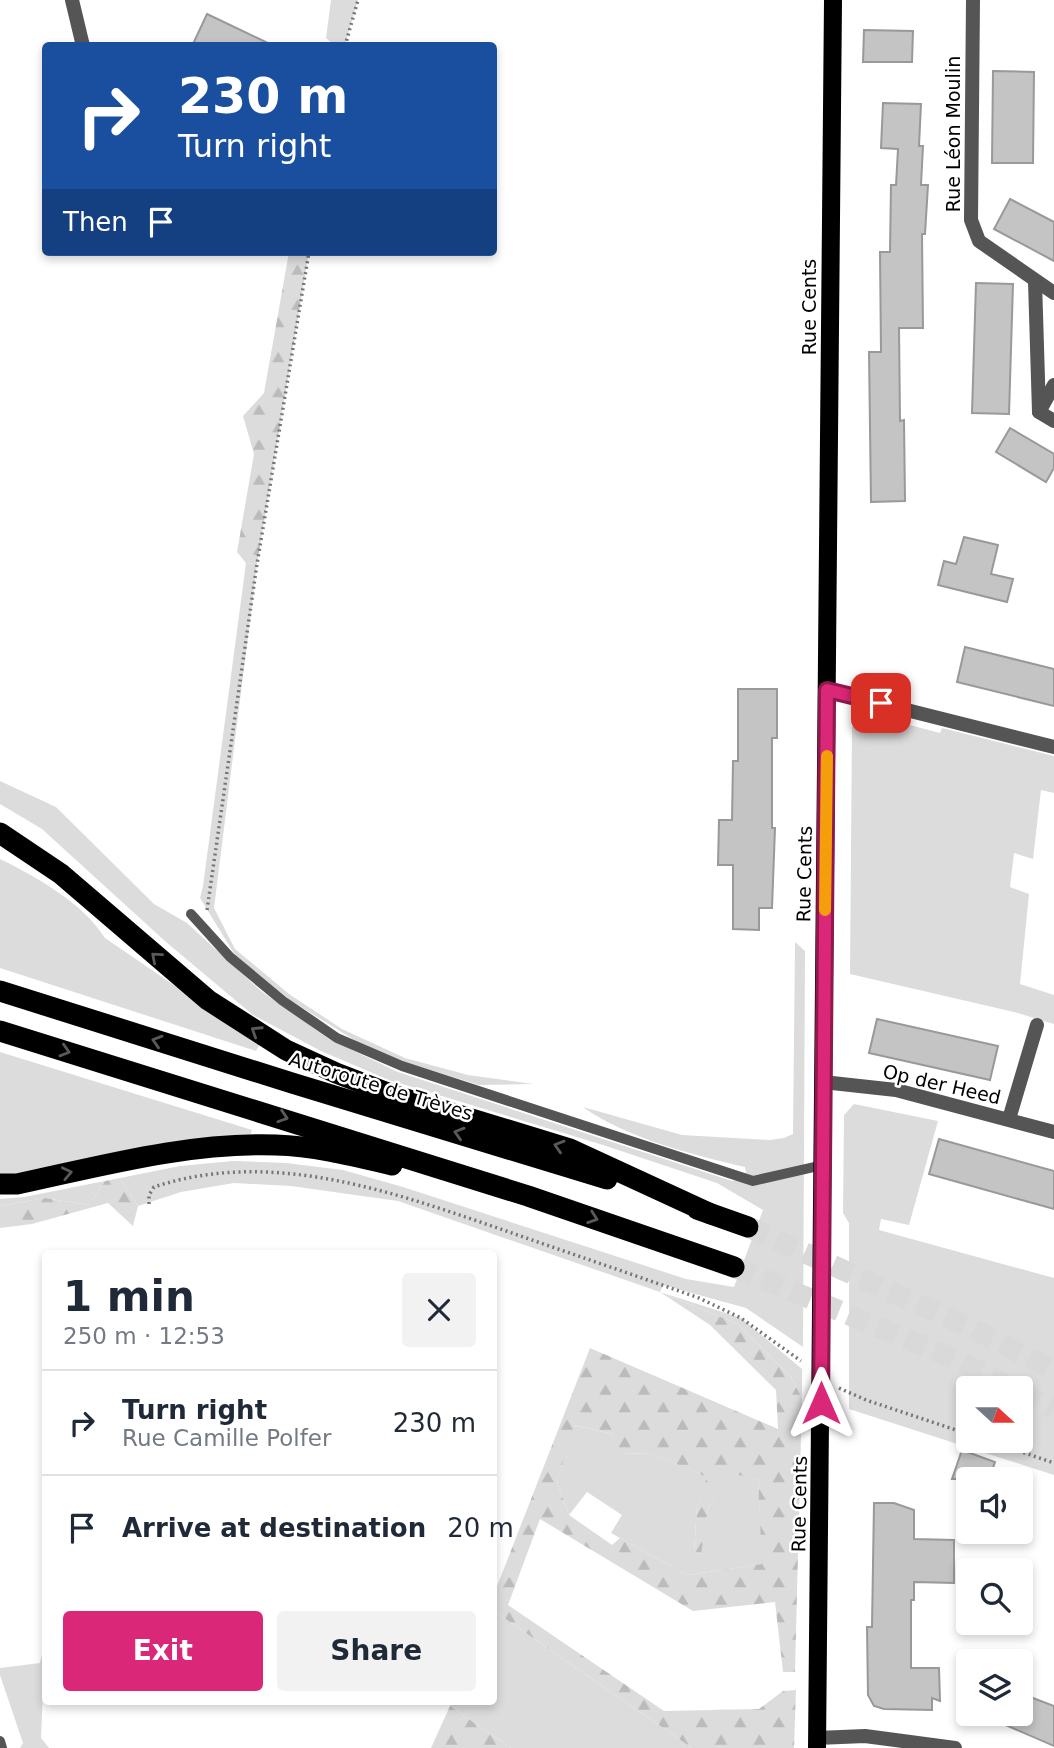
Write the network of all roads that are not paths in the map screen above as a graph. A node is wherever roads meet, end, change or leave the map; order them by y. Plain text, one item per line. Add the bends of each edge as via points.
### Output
1 (72, 0) edge
2 (833, 0) edge
3 (973, 0) edge
4 (82, 42) edge
5 (1035, 281) junction
6 (1054, 293) edge
7 (1054, 385) edge
8 (1039, 412) junction
9 (1054, 421) edge
10 (827, 690) junction
11 (1054, 747) edge
12 (0, 832) edge
13 (191, 914) dead end
14 (0, 990) edge
15 (1037, 1025) dead end
16 (0, 1031) edge
17 (823, 1083) junction
18 (1009, 1119) junction
19 (1054, 1132) edge
20 (822, 1165) junction
21 (0, 1184) edge
22 (528, 1196) junction
23 (711, 1214) junction
24 (748, 1227) tunnel mouth
25 (734, 1267) tunnel mouth
26 (0, 1741) edge
27 (817, 1743) edge
28 (2, 1748) edge
29 (955, 1748) edge

1 - 4 street
2 - 10 main road, Rue Cents
3 - 5 street, Rue Léon Moulin via 971,220 979,241
5 - 6 street, Rue Léon Moulin
5 - 8 street
7 - 8 street
8 - 9 street
10 - 11 street
10 - 17 main road, Rue Cents
23 -> 12 highway via 570,1149 393,1095 286,1050 208,1000 61,874
13 - 20 lane via 230,957 282,1001 337,1038 402,1066 753,1181
23 -> 14 highway, Autoroute de Trèves
15 - 18 street, Op der Heed
16 -> 22 highway
17 - 18 street, Op der Heed via 896,1090
17 - 20 main road, Rue Cents
18 - 19 street, Op der Heed
20 - 27 main road, Rue Cents
21 -> 22 highway via 201,1148 276,1145 339,1153
22 -> 25 highway
23 - 24 highway, Autoroute de Trèves
26 - 28 lane
27 - 29 street via 865,1737

